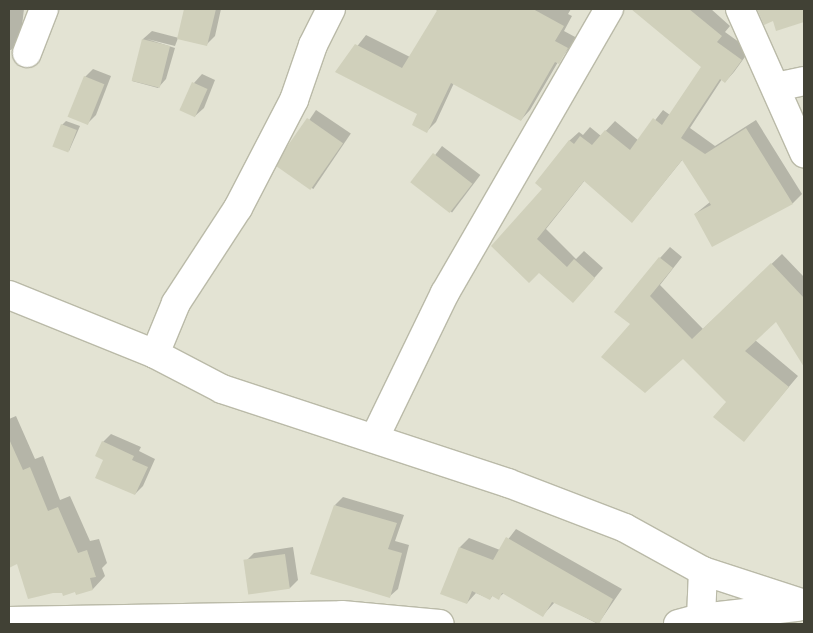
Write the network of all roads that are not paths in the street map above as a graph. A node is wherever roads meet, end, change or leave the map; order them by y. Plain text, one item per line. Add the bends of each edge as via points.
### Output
1 (44, 9) edge
2 (331, 9) edge
3 (609, 9) edge
4 (740, 9) edge
5 (27, 53) dead end
6 (804, 82) edge
7 (776, 87) junction
8 (804, 153) edge
9 (9, 295) edge
10 (155, 354) junction
11 (375, 437) junction
12 (703, 571) junction
13 (804, 605) edge
14 (9, 621) edge
15 (690, 621) edge
16 (440, 624) edge

1 - 5 street
2 - 10 street via 313,45 290,108 238,208 176,303
3 - 11 street via 444,293
4 - 7 street
6 - 7 street
7 - 8 street
9 - 10 street
10 - 11 street via 222,389
11 - 12 street via 625,528
12 - 13 street
12 - 15 street
13 - 15 street
14 - 16 street via 342,615

